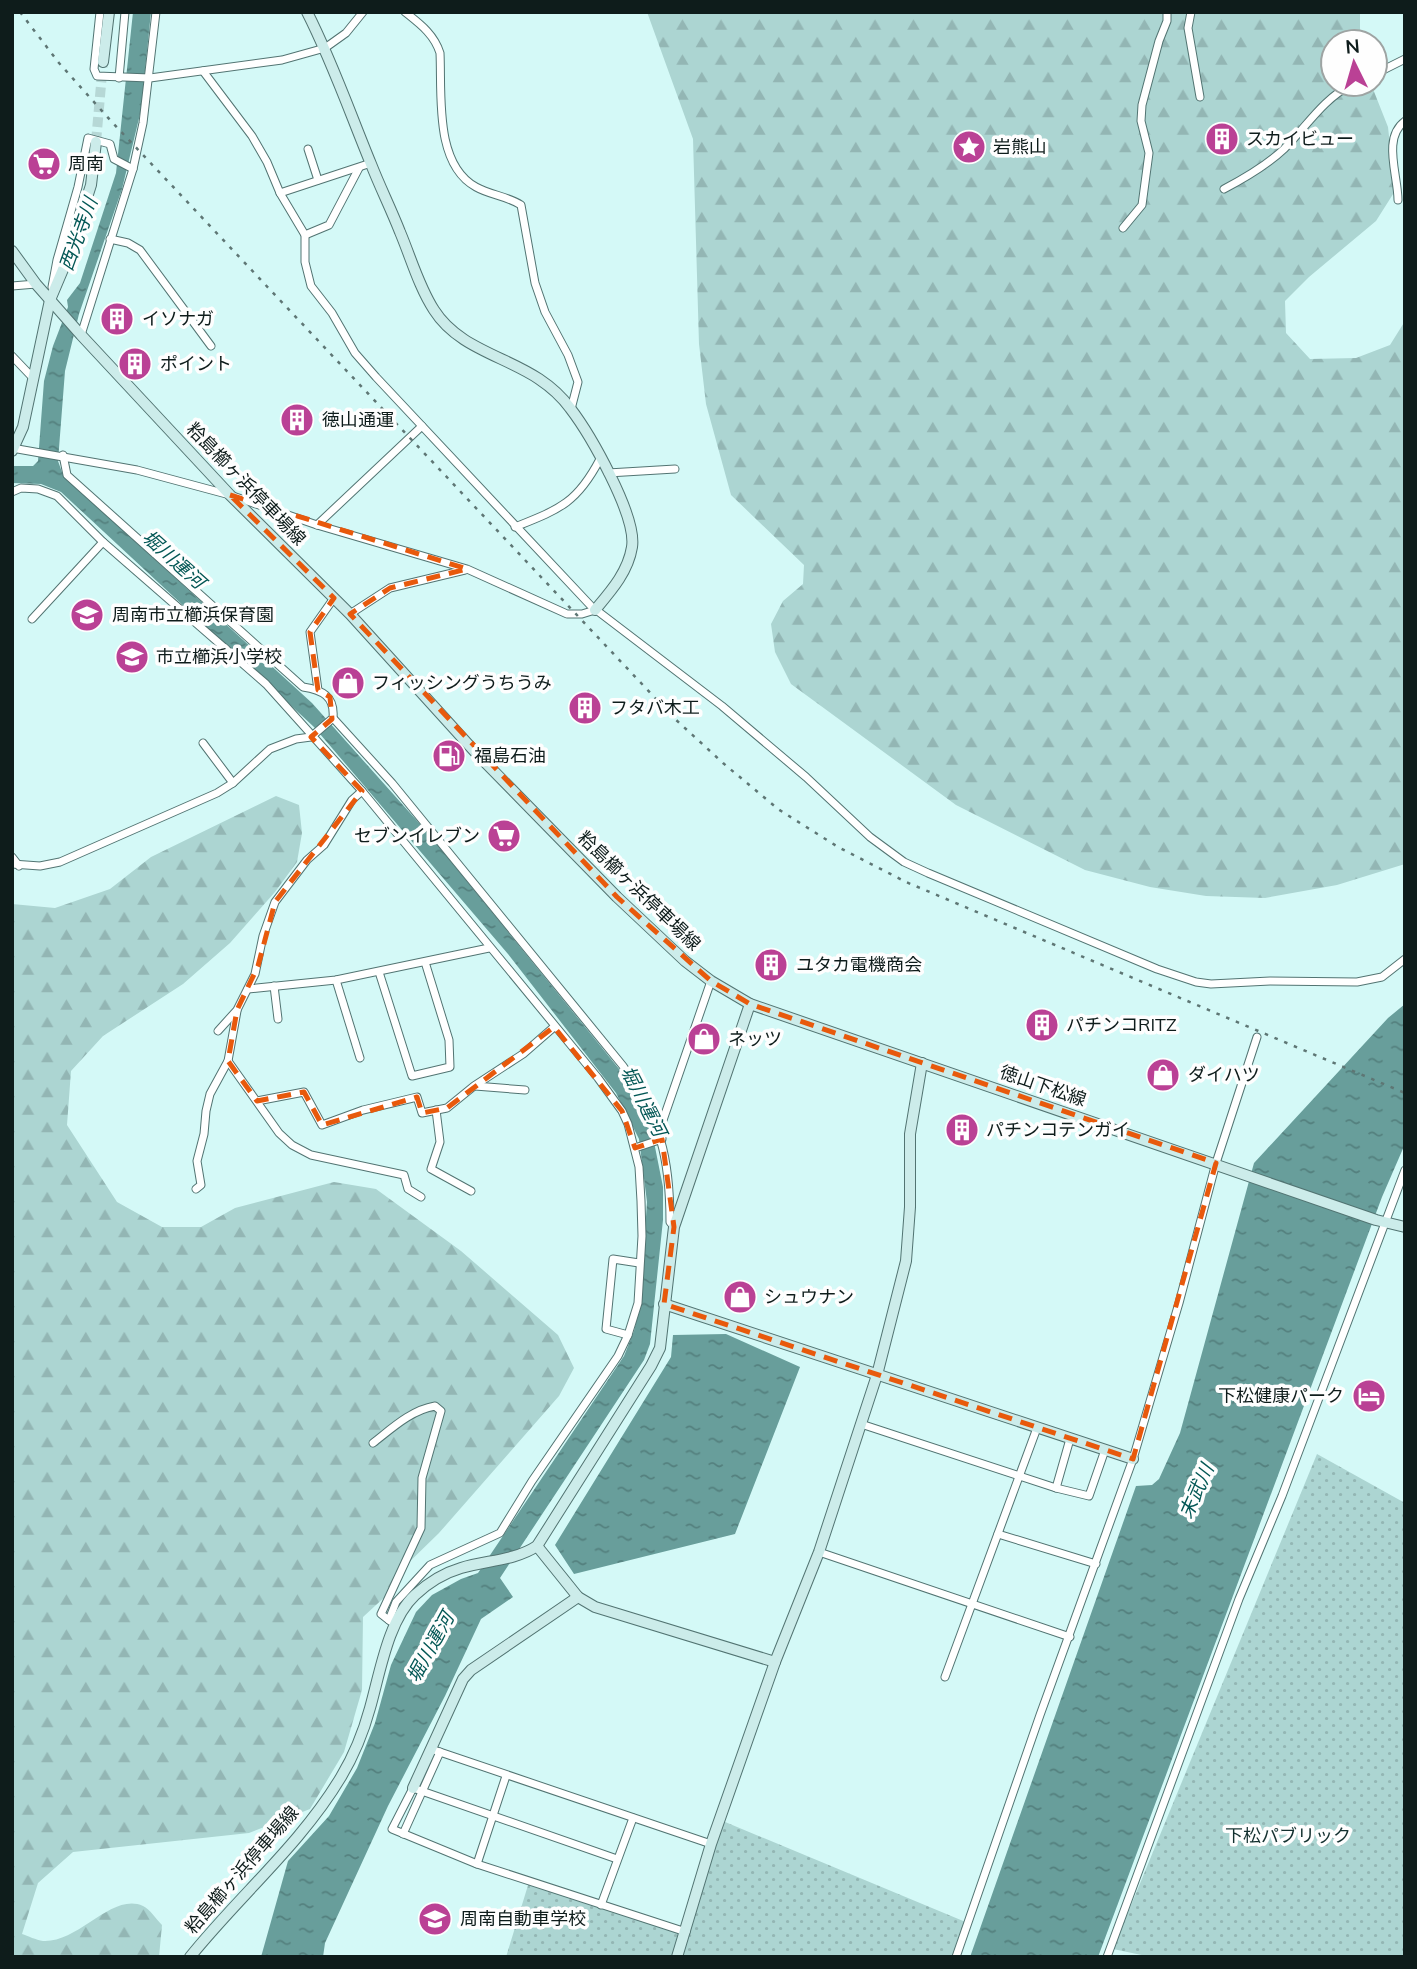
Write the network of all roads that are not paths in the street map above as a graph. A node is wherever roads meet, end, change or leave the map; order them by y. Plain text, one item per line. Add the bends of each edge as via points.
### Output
1 (100, 12) edge
2 (109, 12) edge
3 (125, 12) edge
4 (156, 12) edge
5 (307, 12) edge
6 (363, 12) edge
7 (405, 12) edge
8 (1167, 12) edge
9 (1191, 12) edge
10 (325, 48) junction
11 (1405, 59) edge
12 (103, 62) tunnel mouth
13 (1389, 67) edge
14 (202, 71) junction
15 (119, 78) junction
16 (150, 78) junction
17 (1200, 97) dead end
18 (1331, 98) edge
19 (1405, 121) edge
20 (96, 142) tunnel mouth
21 (308, 149) dead end
22 (365, 165) junction
23 (133, 169) junction
24 (318, 180) junction
25 (1224, 189) dead end
26 (280, 193) junction
27 (1398, 200) dead end
28 (1123, 228) dead end
29 (305, 235) junction
30 (110, 239) junction
31 (12, 251) edge
32 (36, 284) junction
33 (12, 286) edge
34 (50, 300) junction
35 (81, 335) junction
36 (211, 346) dead end
37 (12, 356) edge
38 (33, 378) junction
39 (571, 409) junction
40 (422, 426) junction
41 (13, 449) edge
42 (63, 456) junction
43 (600, 459) junction
44 (675, 469) dead end
45 (608, 473) junction
46 (12, 492) edge
47 (230, 495) junction
48 (317, 525) junction
49 (515, 527) junction
50 (103, 542) junction
51 (467, 569) junction
52 (334, 598) junction
53 (595, 610) junction
54 (350, 614) junction
55 (32, 619) dead end
56 (318, 690) junction
57 (331, 720) junction
58 (314, 735) junction
59 (203, 743) dead end
60 (233, 783) junction
61 (362, 791) junction
62 (12, 857) edge
63 (16, 865) edge
64 (489, 948) junction
65 (1405, 959) edge
66 (425, 962) junction
67 (379, 972) junction
68 (336, 980) junction
69 (711, 981) junction
70 (274, 986) junction
71 (248, 989) junction
72 (750, 1004) junction
73 (237, 1010) junction
74 (278, 1019) dead end
75 (554, 1027) junction
76 (218, 1031) dead end
77 (1257, 1037) dead end
78 (360, 1058) dead end
79 (228, 1061) junction
80 (922, 1063) junction
81 (474, 1086) junction
82 (524, 1090) dead end
83 (257, 1101) junction
84 (436, 1110) junction
85 (660, 1140) junction
86 (637, 1147) junction
87 (1216, 1163) junction
88 (1405, 1170) edge
89 (196, 1189) dead end
90 (471, 1191) dead end
91 (421, 1197) dead end
92 (1380, 1221) junction
93 (674, 1227) junction
94 (1405, 1227) edge
95 (639, 1263) junction
96 (664, 1304) junction
97 (628, 1335) junction
98 (877, 1375) junction
99 (861, 1423) junction
100 (1037, 1428) junction
101 (1070, 1439) junction
102 (373, 1443) dead end
103 (1105, 1450) junction
104 (1133, 1459) junction
105 (1020, 1475) junction
106 (1056, 1488) junction
107 (998, 1534) junction
108 (533, 1549) junction
109 (819, 1552) junction
110 (1096, 1564) junction
111 (578, 1597) junction
112 (972, 1604) junction
113 (392, 1623) junction
114 (1070, 1637) junction
115 (775, 1662) junction
116 (945, 1677) dead end
117 (435, 1750) junction
118 (506, 1776) junction
119 (417, 1789) junction
120 (493, 1817) junction
121 (633, 1818) junction
122 (403, 1834) junction
123 (710, 1844) junction
124 (617, 1859) junction
125 (477, 1864) junction
126 (601, 1905) junction
127 (686, 1932) junction
128 (190, 1957) edge
129 (677, 1957) edge
130 (956, 1957) edge
131 (1107, 1957) edge

1 - 15 street via 94,69 97,76
2 - 12 street
3 - 15 street
4 - 16 street
5 - 10 street
6 - 10 street via 346,33
7 - 39 street via 427,30 440,53 445,144 457,172 476,187 521,205 535,283 578,382
8 - 28 street via 1142,106 1149,153 1142,205
9 - 17 street via 1188,28
10 - 14 street via 282,60
10 - 22 street
11 - 13 street
14 - 16 street
14 - 26 street via 252,136
15 - 16 street
16 - 23 street
18 - 25 street via 1270,161
19 - 27 street via 1392,144
20 - 34 street via 91,185
21 - 24 street
22 - 24 street
22 - 29 street via 329,225
22 - 39 street via 434,311 445,325 481,350 541,380
23 - 30 street
23 - 34 street via 114,159 110,144 88,138
24 - 26 street
26 - 29 street
29 - 40 street via 311,286 355,353
30 - 35 street
30 - 36 street via 140,250
31 - 32 street, 粭島櫛ヶ浜停車場線
32 - 33 street
32 - 34 street, 粭島櫛ヶ浜停車場線
34 - 35 street, 粭島櫛ヶ浜停車場線
34 - 38 street
35 - 47 street, 粭島櫛ヶ浜停車場線
37 - 38 street
38 - 41 street via 23,427
39 - 43 street
40 - 48 street
40 - 49 street
41 - 42 street
42 - 47 street
42 - 56 street via 67,475 117,521 303,687
43 - 45 street
43 - 49 street via 575,496
44 - 45 street
45 - 53 street via 628,515 633,543 617,583
46 - 50 street via 38,489 57,496
47 - 48 street
47 - 52 street, 粭島櫛ヶ浜停車場線
48 - 51 street
49 - 53 street
50 - 55 street
50 - 58 street via 266,684
51 - 53 street via 567,614
51 - 54 street via 390,588
52 - 54 street, 粭島櫛ヶ浜停車場線
52 - 56 street via 310,632
53 - 65 street via 722,706 870,837 904,862 958,886 1196,982 1357,982 1382,977
54 - 69 street, 粭島櫛ヶ浜停車場線 via 476,753 617,897
56 - 57 street via 330,697
57 - 58 street
57 - 85 street via 391,783 623,1066 647,1106
58 - 60 street via 270,749
58 - 61 street
59 - 60 street
60 - 63 street via 60,862
61 - 64 street
61 - 71 street via 275,902
62 - 63 street
64 - 66 street
64 - 75 street
66 - 67 street
66 - 67 street via 449,1040 450,1067 412,1076
67 - 68 street
68 - 70 street
68 - 78 street
69 - 72 street, 粭島櫛ヶ浜停車場線
69 - 85 street
70 - 71 street
70 - 74 street
71 - 73 street
72 - 80 street, 徳山下松線
72 - 93 street
73 - 76 street
73 - 79 street
75 - 81 street
75 - 86 street via 622,1111
77 - 87 street
79 - 83 street
79 - 89 street via 210,1094 197,1161 201,1185
80 - 87 street, 徳山下松線
80 - 98 street via 910,1134 906,1261
81 - 82 street
81 - 84 street via 447,1108
83 - 84 street via 304,1092 322,1125 417,1097 422,1113
83 - 91 street via 292,1145 311,1155 404,1175 408,1189
84 - 90 street via 440,1142 431,1170
85 - 86 street
85 - 93 street
86 - 95 street
87 - 92 street, 徳山下松線
87 - 104 street
88 - 92 street
92 - 94 street, 徳山下松線
92 - 131 street via 1282,1496 1215,1660
93 - 96 street
95 - 97 street via 638,1303
95 - 97 street via 614,1259 606,1329
96 - 98 street
96 - 108 street via 660,1348 651,1366
97 - 113 street via 500,1533 430,1565 396,1602
98 - 99 street
98 - 100 street
99 - 105 street
99 - 109 street
100 - 101 street
100 - 105 street
101 - 103 street
101 - 106 street
102 - 113 street via 408,1416 435,1406 441,1411 422,1478 421,1528 381,1614
103 - 104 street
103 - 106 street via 1089,1496
104 - 110 street
105 - 106 street
105 - 107 street
107 - 110 street
107 - 112 street
108 - 111 street
108 - 113 street, 粭島櫛ヶ浜停車場線 via 442,1575 413,1597
109 - 112 street
109 - 115 street
110 - 114 street
111 - 115 street via 595,1607
111 - 117 street via 471,1670 463,1679
112 - 114 street
112 - 116 street
113 - 128 street, 粭島櫛ヶ浜停車場線 via 369,1710 342,1776 292,1844
114 - 130 street
115 - 123 street
117 - 118 street
117 - 119 street
118 - 120 street
118 - 121 street
119 - 120 street
119 - 122 street
119 - 122 street via 392,1829
120 - 124 street
120 - 125 street
121 - 123 street
121 - 124 street
122 - 125 street
123 - 127 street
124 - 126 street
125 - 126 street
126 - 127 street
127 - 129 street

